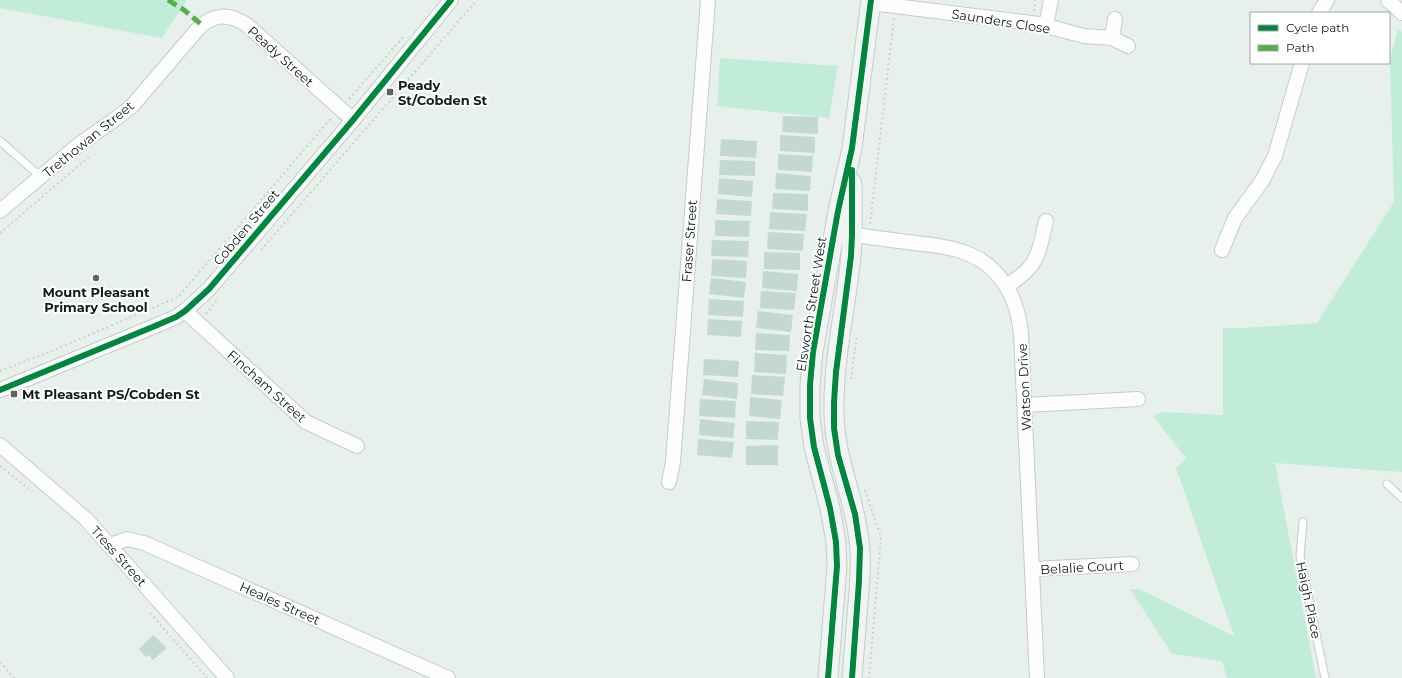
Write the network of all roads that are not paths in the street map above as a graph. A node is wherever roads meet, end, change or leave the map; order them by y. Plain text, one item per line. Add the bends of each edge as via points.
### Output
1 (451, 0) edge
2 (708, 0) edge
3 (1051, 0) edge
4 (1327, 0) edge
5 (1388, 0) edge
6 (871, 2) edge
7 (1320, 12) edge
8 (1402, 13) edge
9 (1115, 19) dead end
10 (202, 25) joint
11 (1046, 26) junction
12 (1112, 38) junction
13 (1128, 46) dead end
14 (1302, 64) edge
15 (353, 120) junction
16 (0, 142) edge
17 (41, 177) junction
18 (0, 211) edge
19 (1046, 221) dead end
20 (851, 234) junction
21 (1222, 250) dead end
22 (1007, 286) junction
23 (185, 312) junction
24 (0, 390) edge
25 (1138, 399) dead end
26 (1025, 405) junction
27 (0, 445) edge
28 (357, 446) dead end
29 (669, 482) dead end
30 (1387, 484) dead end
31 (1402, 498) edge
32 (1303, 522) dead end
33 (110, 545) junction
34 (1132, 564) dead end
35 (1032, 569) junction
36 (227, 678) edge
37 (448, 678) edge
38 (828, 678) edge
39 (852, 678) edge
40 (1037, 678) edge
41 (1325, 678) edge

1 - 15 street, Cobden Street
2 - 29 street, Fraser Street via 673,462
3 - 11 street
4 - 7 street
5 - 8 street
6 - 11 street, Saunders Close
6 - 20 street, Elsworth Street West via 852,148
9 - 12 street
10 - 15 street, Peady Street via 222,16 242,22
10 - 17 street, Trethowan Street via 132,106 77,146
11 - 12 street, Saunders Close via 1084,36
12 - 13 street, Saunders Close
14 - 21 street via 1275,156 1262,181 1235,218
15 - 23 street, Cobden Street via 208,289
16 - 17 lane
17 - 18 street, Trethowan Street
19 - 22 street via 1034,262
20 - 22 street, Watson Drive via 963,252 992,269
20 - 38 street, Elsworth Street West via 813,352 810,402 814,447 836,542 837,566
20 - 39 street, Elsworth Street West via 850,266 836,372 834,428 838,455 855,514 860,548
22 - 26 street, Watson Drive via 1021,326
23 - 24 street, Cobden Street
23 - 28 street, Fincham Street via 306,422
25 - 26 street
26 - 35 street, Watson Drive
27 - 33 street, Tress Street via 75,508
30 - 31 lane
32 - 41 lane, Haigh Place via 1300,556
33 - 36 street, Tress Street
33 - 37 street, Heales Street via 131,539 148,544
34 - 35 street, Belalie Court
35 - 40 street, Watson Drive

